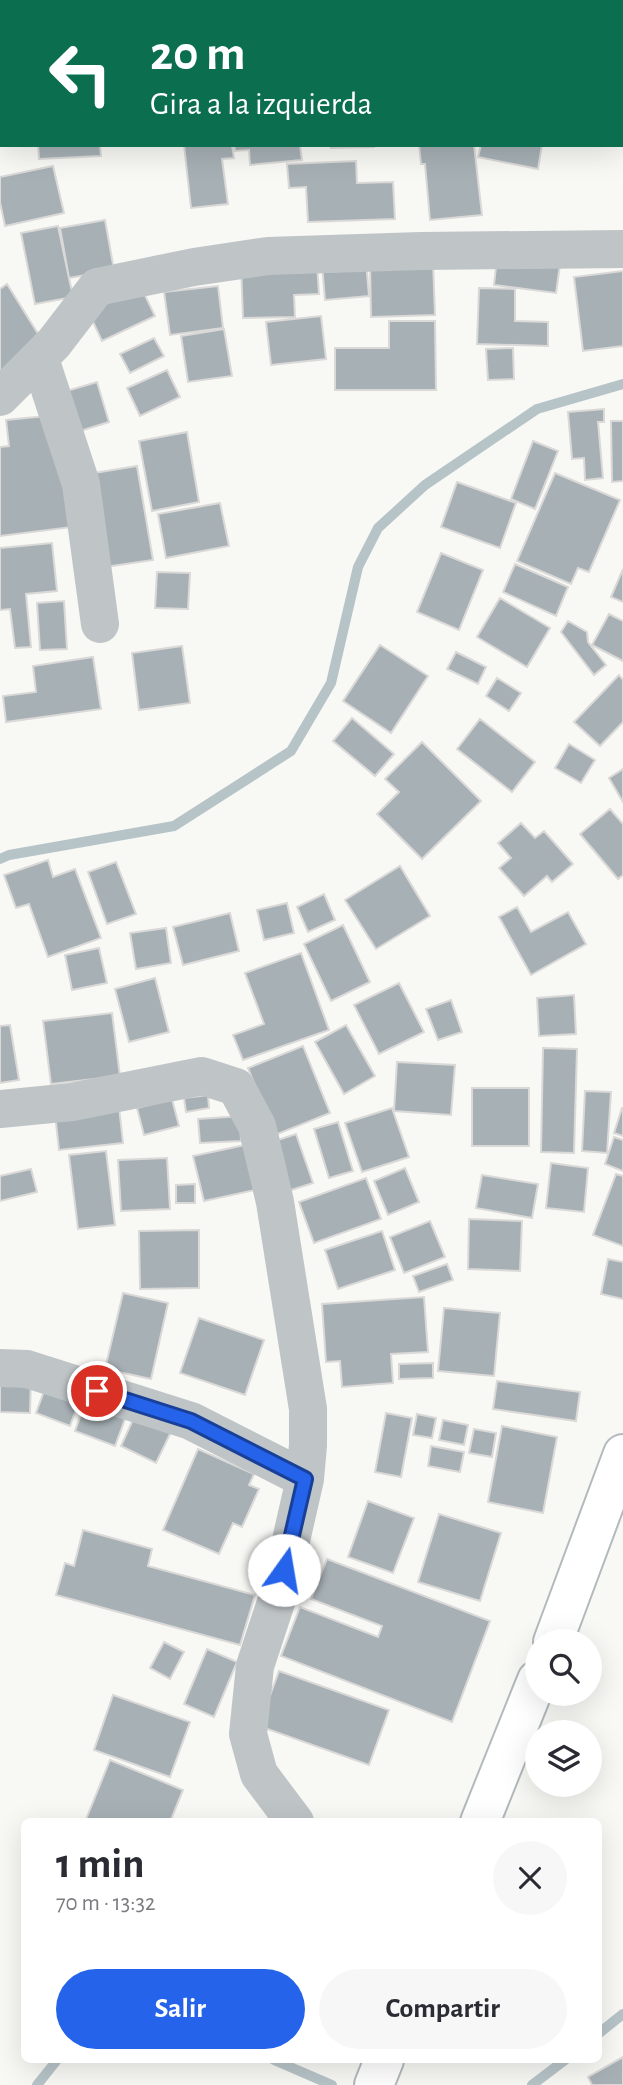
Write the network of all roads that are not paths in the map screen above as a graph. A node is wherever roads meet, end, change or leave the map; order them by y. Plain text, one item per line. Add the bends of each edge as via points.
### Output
1 (623, 249) edge
2 (40, 359) junction
3 (0, 397) edge
4 (100, 624) dead end
5 (0, 1109) edge
6 (0, 1368) edge
7 (623, 1454) edge
8 (305, 1479) junction
9 (558, 1629) edge
10 (527, 1706) edge
11 (292, 1818) edge
12 (482, 1818) edge

1 - 2 street via 268,256 194,267 97,287
2 - 3 street
2 - 4 street via 81,484
5 - 8 street via 72,1102 202,1076 236,1087 257,1126 275,1202 308,1409
6 - 8 street via 27,1369 191,1421
7 - 9 main road
8 - 11 street via 279,1593 255,1666 247,1734 259,1774
10 - 12 main road

